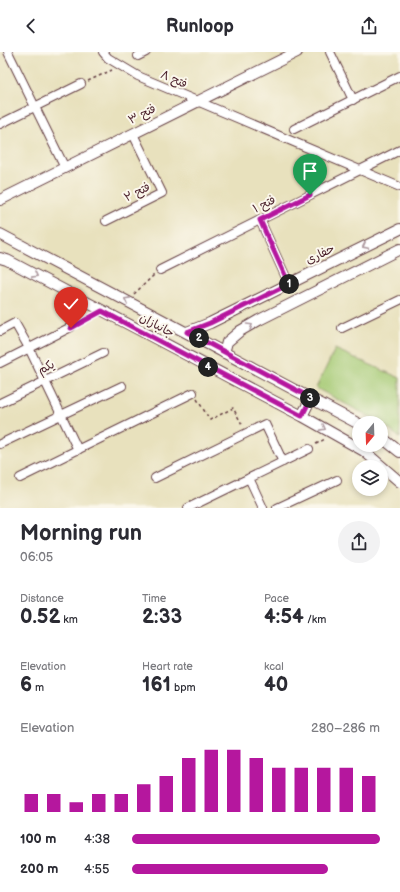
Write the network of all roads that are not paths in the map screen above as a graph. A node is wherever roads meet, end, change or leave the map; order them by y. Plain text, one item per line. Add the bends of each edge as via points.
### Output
1 (8, 52) edge
2 (103, 52) edge
3 (146, 52) edge
4 (297, 52) edge
5 (330, 52) edge
6 (138, 56) dead end
7 (400, 76) edge
8 (81, 84) road end
9 (353, 100) junction
10 (197, 101) junction
11 (35, 107) junction
12 (0, 124) edge
13 (294, 129) dead end
14 (133, 134) junction
15 (400, 150) edge
16 (66, 168) junction
17 (360, 170) junction
18 (400, 186) edge
19 (0, 200) edge
20 (260, 220) junction
21 (106, 221) dead end
22 (400, 229) edge
23 (0, 234) edge
24 (400, 249) edge
25 (0, 258) edge
26 (160, 270) road end
27 (289, 284) junction
28 (400, 300) edge
29 (71, 328) road end
30 (342, 328) dead end
31 (0, 331) edge
32 (187, 332) junction
33 (29, 348) junction
34 (224, 352) junction
35 (102, 353) dead end
36 (0, 363) edge
37 (45, 381) junction
38 (122, 386) dead end
39 (193, 393) road end
40 (311, 398) junction
41 (0, 403) edge
42 (61, 415) junction
43 (302, 416) junction
44 (352, 420) edge
45 (388, 443) edge
46 (0, 444) edge
47 (309, 449) road end
48 (78, 450) junction
49 (400, 452) edge
50 (283, 462) junction
51 (20, 478) dead end
52 (155, 478) dead end
53 (249, 478) junction
54 (337, 480) dead end
55 (400, 482) edge
56 (188, 508) edge
57 (263, 508) edge
58 (277, 508) edge

1 - 11 street
2 - 10 street, فتح ۸ via 108,58 138,76
3 - 6 street
4 - 10 street, فتح ۳
5 - 9 street
7 - 9 street
8 - 11 street
9 - 13 street
10 - 14 street, فتح ۳
10 - 17 street, فتح ۸
11 - 12 street
11 - 16 street
14 - 16 street, فتح ۳
14 - 21 street, فتح ۲ via 162,193
15 - 17 street, فتح ۱
16 - 19 street, فتح ۳
17 - 18 street, فتح ۸
17 - 20 street, فتح ۱
20 - 26 street, فتح ۱
20 - 27 street
22 -> 27 street, حفاری
32 -> 23 street, جانبازان
34 -> 24 street via 227,342 259,320
25 -> 43 street, جانبازان
27 - 32 street, حفاری
28 - 30 street
29 - 33 street
31 - 33 street via 15,323
32 - 34 street, جانبازان
33 - 36 street
33 - 37 street
34 - 40 street, جانبازان
35 - 37 street, یکم
37 - 41 street, یکم
37 - 42 street
38 - 42 street
39 - 48 street
40 - 43 street
40 - 44 street, جانبازان
42 - 46 street
42 - 48 street
43 -> 55 street, جانبازان via 364,451
45 - 49 street
47 - 50 street
48 - 51 street
50 - 52 street via 265,424
50 - 53 street
53 - 56 street
53 - 57 street
54 - 58 street

